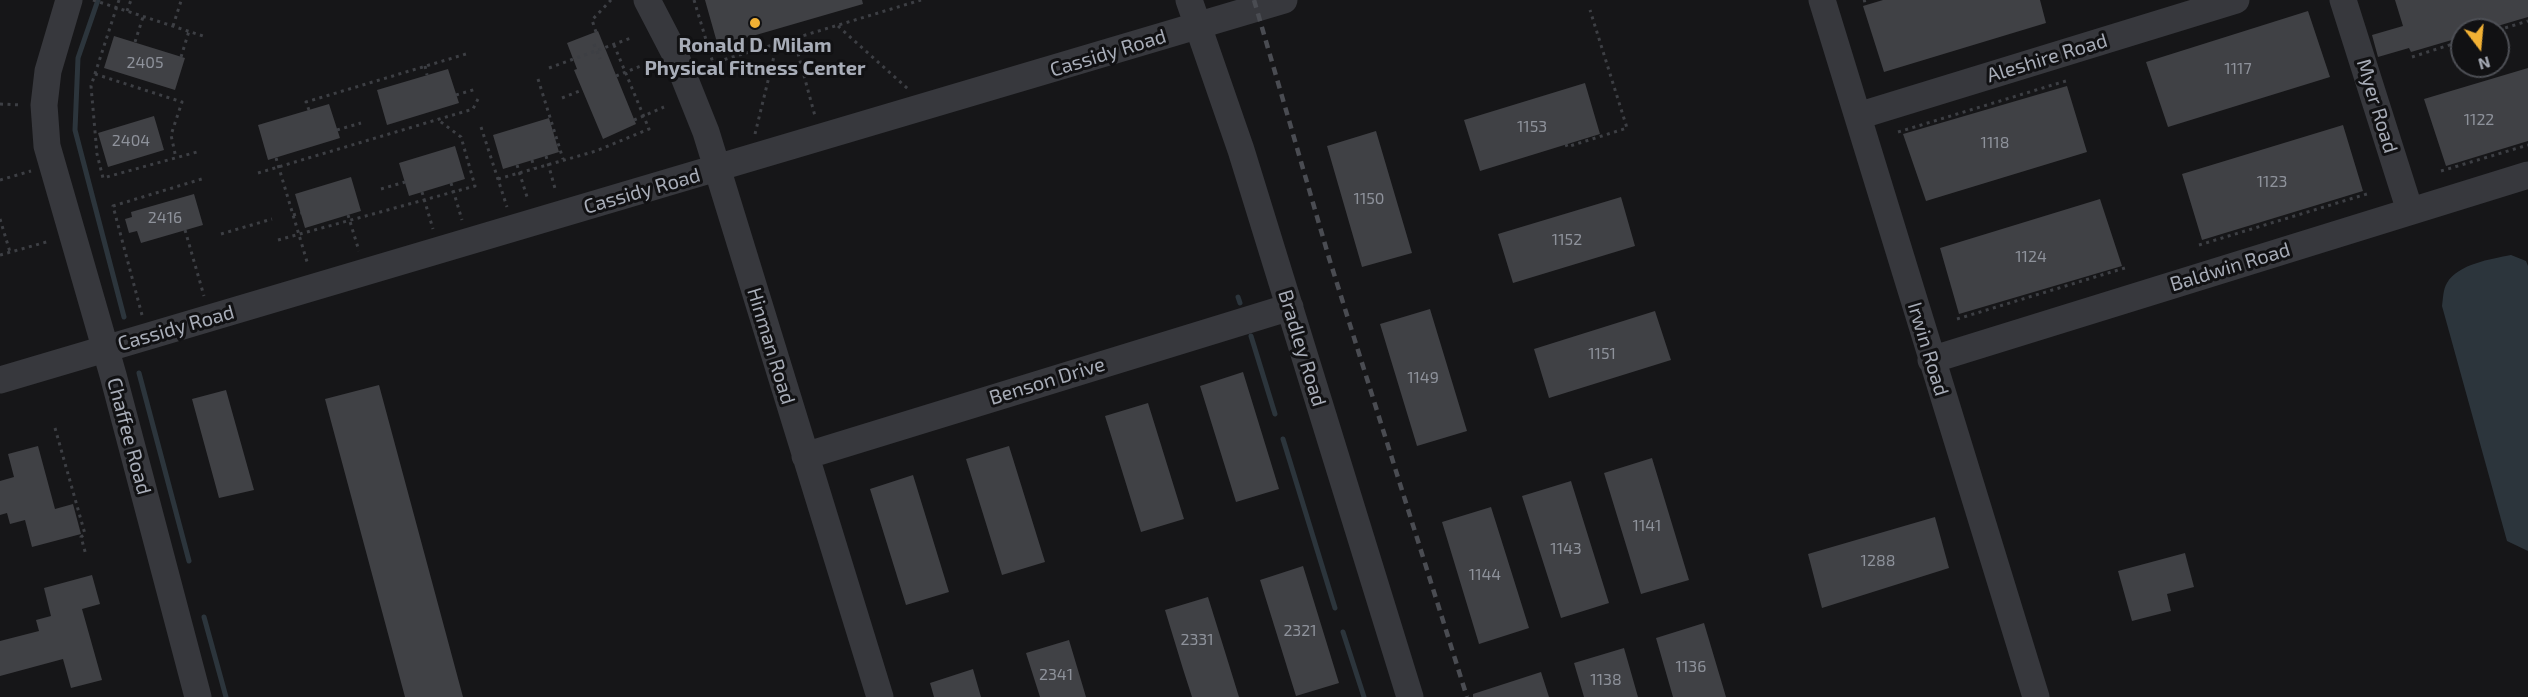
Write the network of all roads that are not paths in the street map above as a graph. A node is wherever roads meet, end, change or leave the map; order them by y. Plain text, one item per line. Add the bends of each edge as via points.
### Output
1 (69, 0) edge
2 (647, 0) edge
3 (1189, 0) edge
4 (1284, 0) edge
5 (1822, 0) edge
6 (2236, 0) edge
7 (2343, 0) edge
8 (1198, 26) junction
9 (1858, 116) junction
10 (716, 169) junction
11 (2528, 175) edge
12 (2410, 211) junction
13 (1290, 307) junction
14 (105, 349) junction
15 (1931, 360) junction
16 (0, 381) edge
17 (805, 456) junction
18 (198, 697) edge
19 (880, 697) edge
20 (1410, 697) edge
21 (2036, 697) edge

1 - 14 street, Chaffee Road via 48,71 44,105 48,146
2 - 10 street, Hinman Road via 678,62
3 - 8 street, Bradley Road
4 - 8 street, Cassidy Road
5 - 9 street, Irwin Road
6 - 9 street, Aleshire Road
7 - 12 street, Myer Road
8 - 10 street, Cassidy Road
8 - 13 street, Bradley Road
9 - 15 street, Irwin Road
10 - 14 street, Cassidy Road
10 - 17 street, Hinman Road
11 - 12 street, Baldwin Road
12 - 15 street, Baldwin Road
13 - 17 street, Benson Drive
13 - 20 street, Bradley Road
14 - 16 street, Cassidy Road
14 - 18 street, Chaffee Road
15 - 21 street, Irwin Road
17 - 19 street, Hinman Road

